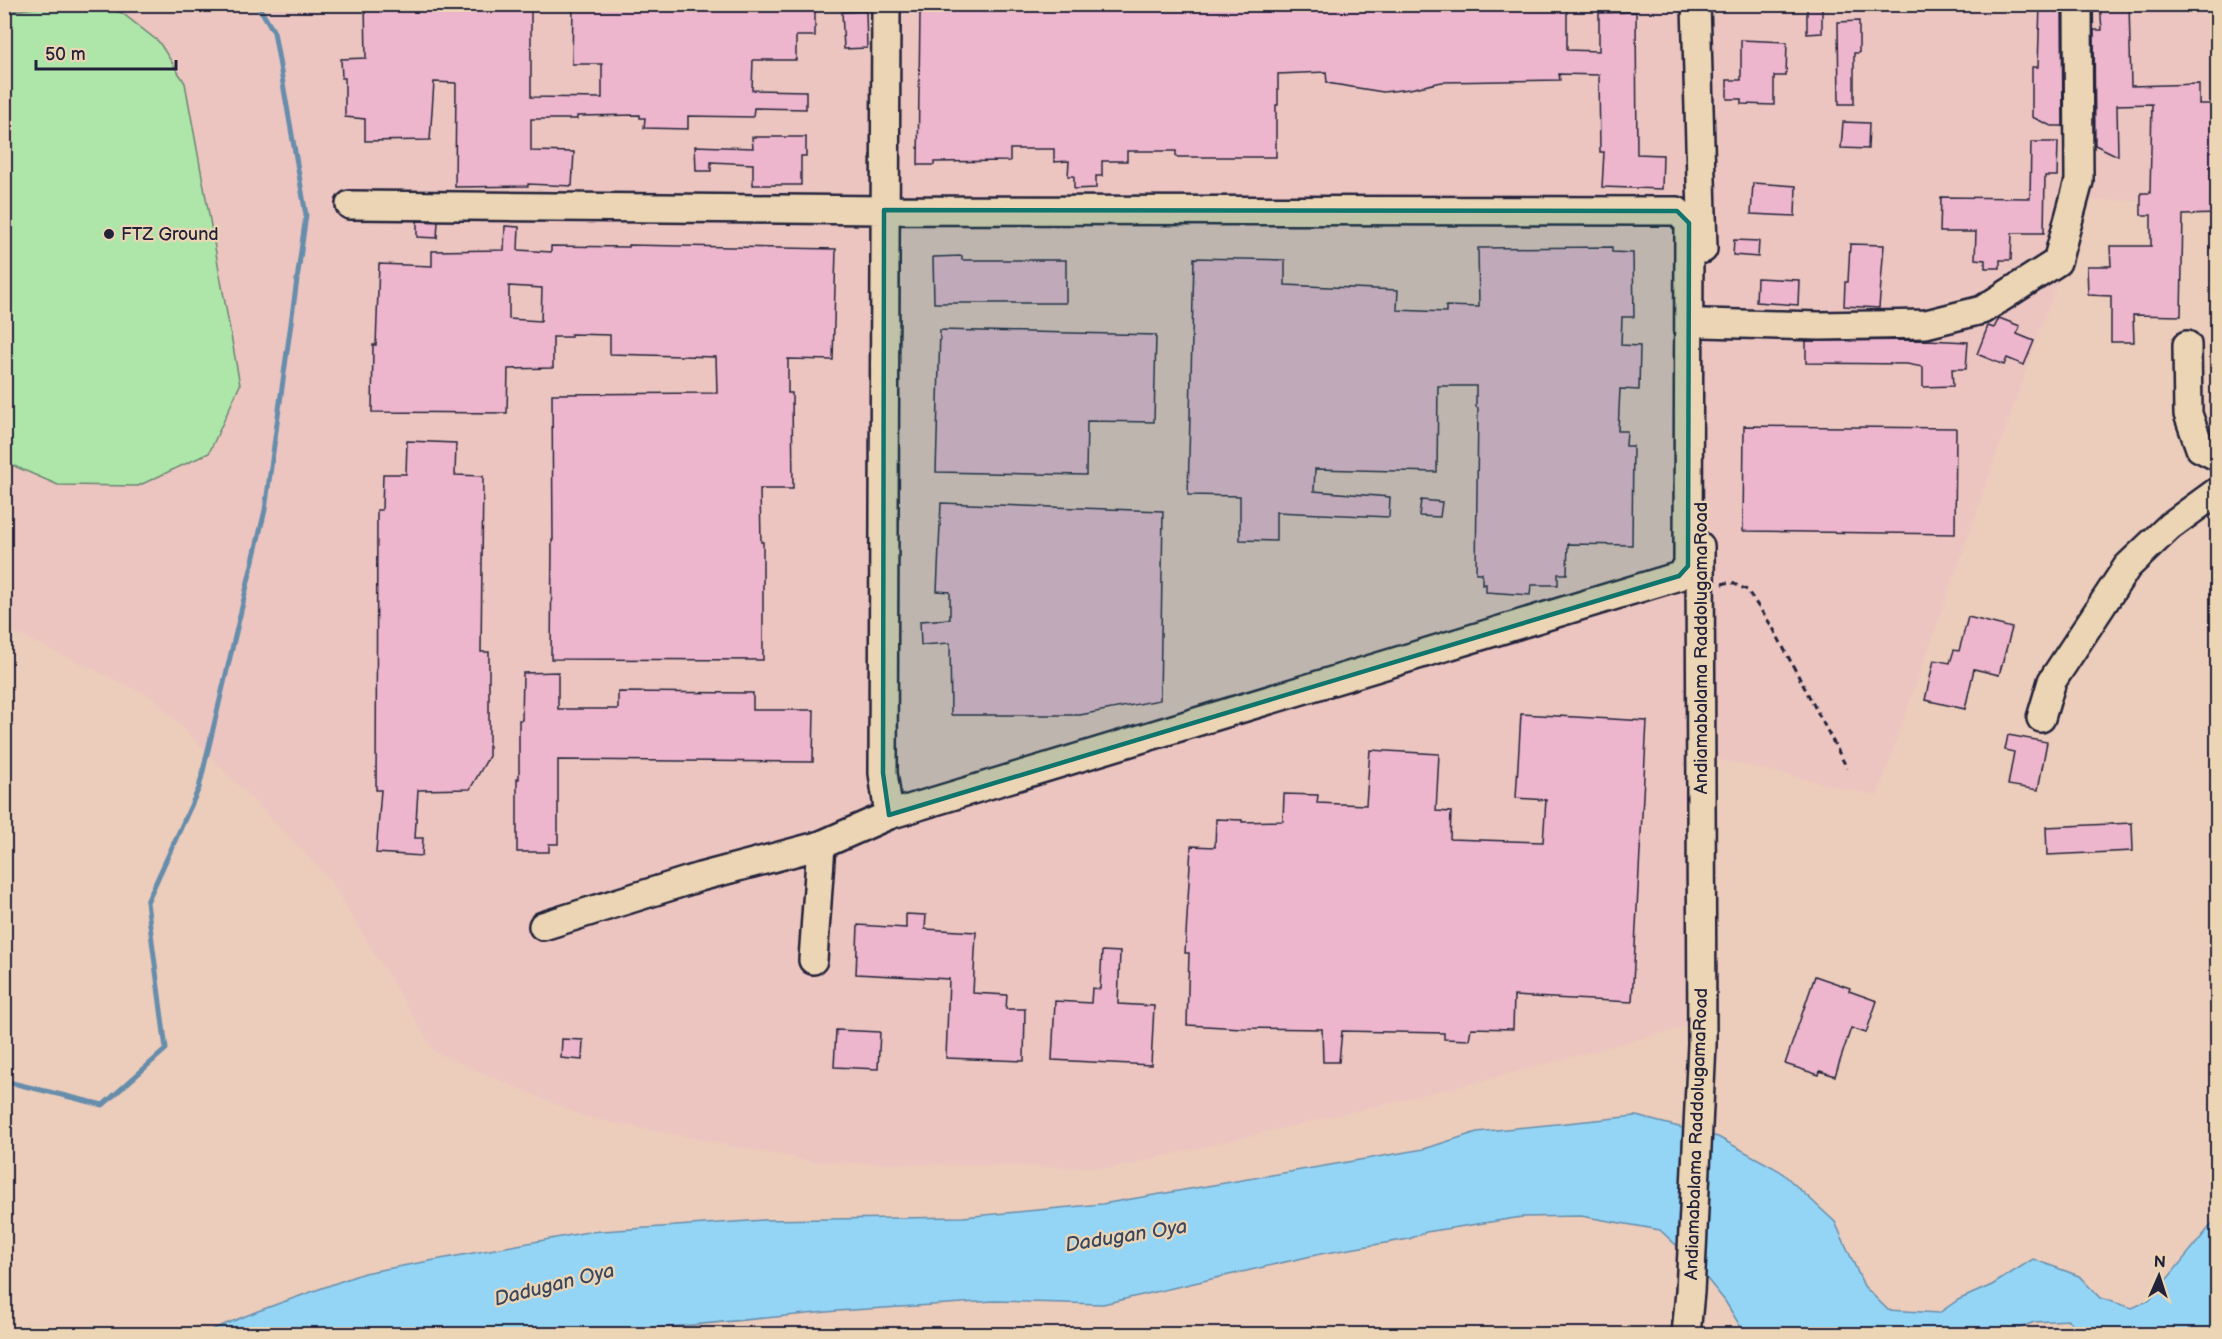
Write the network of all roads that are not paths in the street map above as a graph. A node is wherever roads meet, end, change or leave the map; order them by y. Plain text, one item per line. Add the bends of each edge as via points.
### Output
1 (886, 4) edge
2 (1696, 4) edge
3 (2078, 4) edge
4 (350, 205) dead end
5 (884, 210) junction
6 (1703, 323) junction
7 (2187, 345) dead end
8 (2217, 457) edge
9 (2217, 491) edge
10 (2041, 718) dead end
11 (889, 815) junction
12 (821, 845) junction
13 (543, 926) dead end
14 (813, 960) dead end
15 (1686, 1335) edge

1 - 5 street
2 - 6 street, Andiamabalama RaddolugamaRoad via 1704,214
3 - 6 street via 2079,181 2057,261 1982,310 1926,324
4 - 5 street
5 - 11 street via 883,773
5 - 11 street via 1677,211 1689,223 1688,566 1679,576
6 - 15 street, Andiamabalama RaddolugamaRoad via 1702,1044
7 - 8 street via 2188,414 2200,448
9 - 10 street via 2170,526 2127,567 2052,681
11 - 12 street
12 - 13 street via 700,877
12 - 14 street

